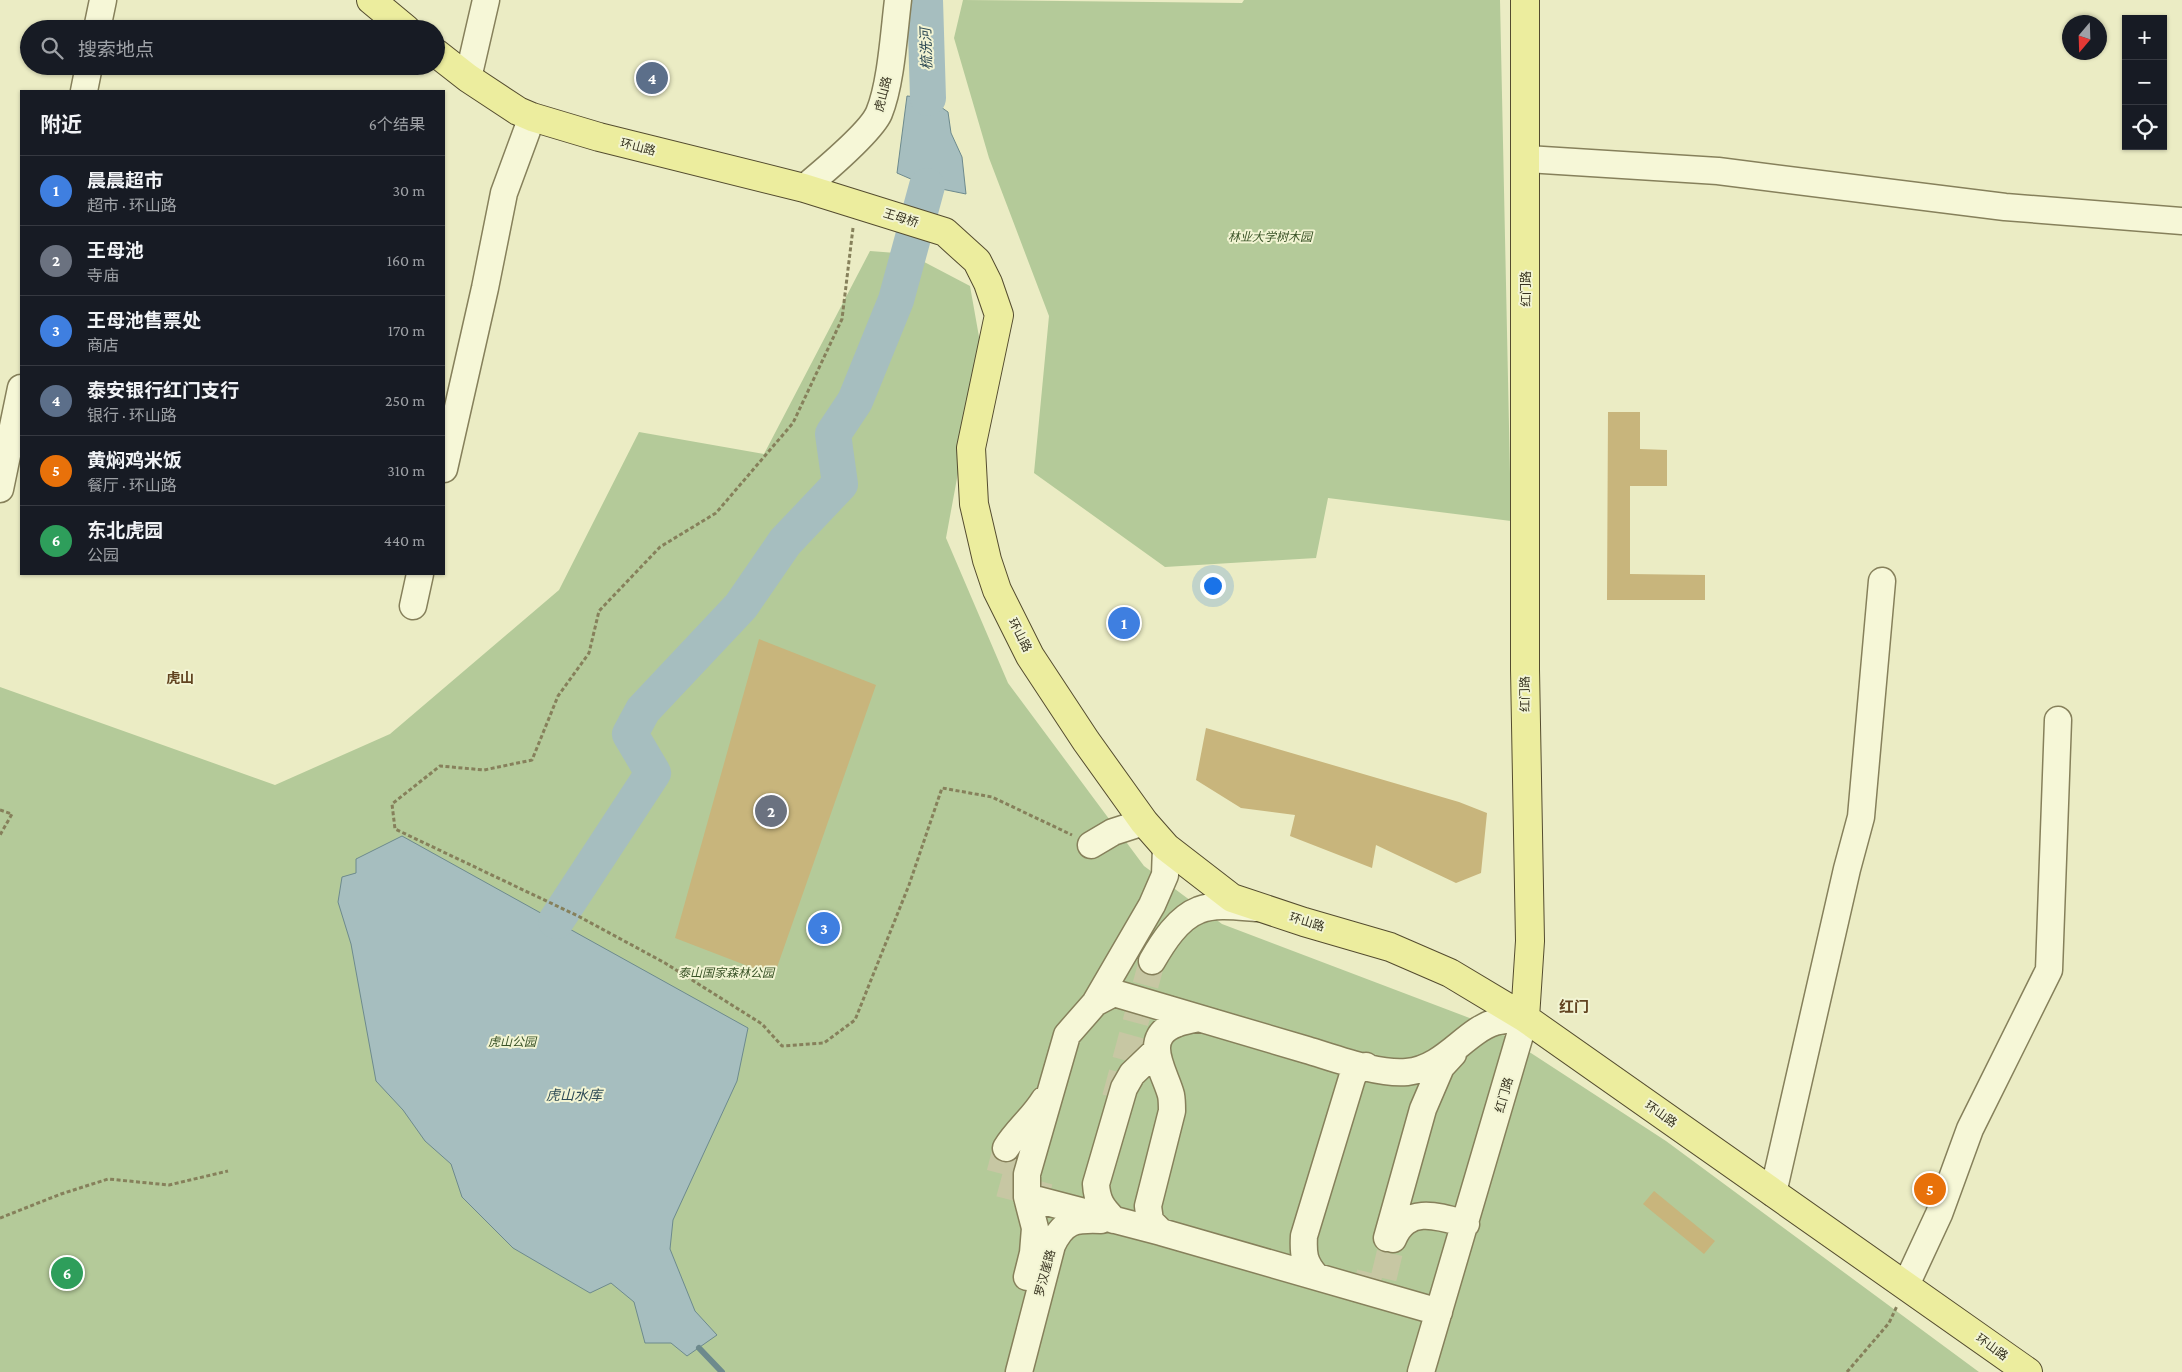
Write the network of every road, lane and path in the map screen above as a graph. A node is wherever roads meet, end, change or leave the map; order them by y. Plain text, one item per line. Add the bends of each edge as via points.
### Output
1 (103, 0) edge
2 (370, 0) edge
3 (486, 0) edge
4 (898, 0) edge
5 (1525, 0) edge
6 (99, 20) edge
7 (395, 20) edge
8 (445, 60) edge
9 (87, 75) edge
10 (468, 78) junction
11 (84, 90) edge
12 (532, 117) junction
13 (1527, 159) junction
14 (804, 188) junction
15 (857, 205) junction
16 (2182, 221) edge
17 (945, 232) joint
18 (20, 393) edge
19 (445, 464) edge
20 (0, 488) edge
21 (420, 575) edge
22 (1882, 581) dead end
23 (413, 606) dead end
24 (2058, 720) dead end
25 (0, 810) edge
26 (1144, 822) junction
27 (0, 835) edge
28 (1091, 845) joint
29 (1166, 847) junction
30 (1261, 908) junction
31 (1152, 961) tunnel mouth
32 (1095, 1003) junction
33 (1198, 1018) junction
34 (1525, 1018) junction
35 (1460, 1046) junction
36 (1157, 1050) junction
37 (1366, 1066) junction
38 (1052, 1087) junction
39 (1006, 1148) tunnel mouth
40 (228, 1171) dead end
41 (1772, 1193) junction
42 (1027, 1197) junction
43 (0, 1218) edge
44 (1114, 1220) junction
45 (1466, 1224) junction
46 (1161, 1232) junction
47 (1316, 1276) junction
48 (1906, 1285) junction
49 (1439, 1312) junction
50 (1003, 1372) edge
51 (1019, 1372) edge
52 (1421, 1372) edge
53 (1848, 1372) edge
54 (2028, 1372) edge

1 - 6 street
2 - 7 main road
3 - 10 street
4 - 14 street, 虎山路 via 886,91 879,114 829,168
5 - 13 main road, 红门路
8 - 10 main road, 环山路
9 - 11 street
10 - 12 main road, 环山路
12 - 14 main road, 环山路 via 599,138
12 - 19 street via 504,193
13 - 16 street via 1718,171 2005,207
13 - 34 main road, 红门路 via 1525,670 1530,941
14 - 15 main road, 环山路
15 - 17 main road, 王母桥
15 - 28 path via 842,319 793,423 716,513 660,547 599,611 589,653 558,696 532,760 484,770 440,766 392,804 395,829 578,916 665,963 762,1024 782,1046 824,1044 855,1020 909,885 942,788 992,797
17 - 26 main road, 环山路 via 976,261 988,283 999,316 971,448 974,504 997,590 1030,656
18 - 20 street
21 - 23 street
22 - 41 street via 1861,817
24 - 48 street via 2049,970 1970,1129 1939,1214
25 - 27 path via 12,814
26 - 28 street via 1113,832
26 - 29 main road, 环山路
29 - 30 main road, 环山路 via 1232,898
29 - 32 street, 罗汉崖路 via 1164,875 1152,905
30 - 31 street via 1199,910 1182,921 1164,940
30 - 34 main road, 环山路 via 1390,947 1450,973
32 - 33 street via 1114,993
32 - 38 street, 罗汉崖路 via 1067,1035
33 - 36 street via 1174,1024 1161,1036
33 - 37 street
34 - 35 street via 1495,1022 1473,1034
34 - 41 main road, 环山路
34 - 45 street, 红门路
35 - 37 street via 1426,1067 1407,1072
35 - 45 street via 1441,1067 1423,1109 1390,1239 1402,1223 1425,1215
36 - 44 street via 1132,1074 1124,1088 1096,1184 1101,1208
36 - 46 street via 1158,1063 1171,1095 1172,1111 1148,1206 1150,1222
37 - 47 street via 1356,1070 1352,1078 1304,1236 1306,1265
38 - 39 street
38 - 42 street, 罗汉崖路 via 1027,1174
40 - 43 path via 169,1185 108,1179
41 - 48 main road, 环山路
42 - 44 street
42 - 50 street, 罗汉崖路 via 1036,1228 1033,1253
44 - 46 street
44 - 51 street, 罗汉崖路 via 1077,1219 1059,1232 1052,1245
45 - 49 street, 红门路
46 - 47 street
47 - 49 street
48 - 53 path via 1889,1323
48 - 54 main road, 环山路
49 - 52 street, 红门路

